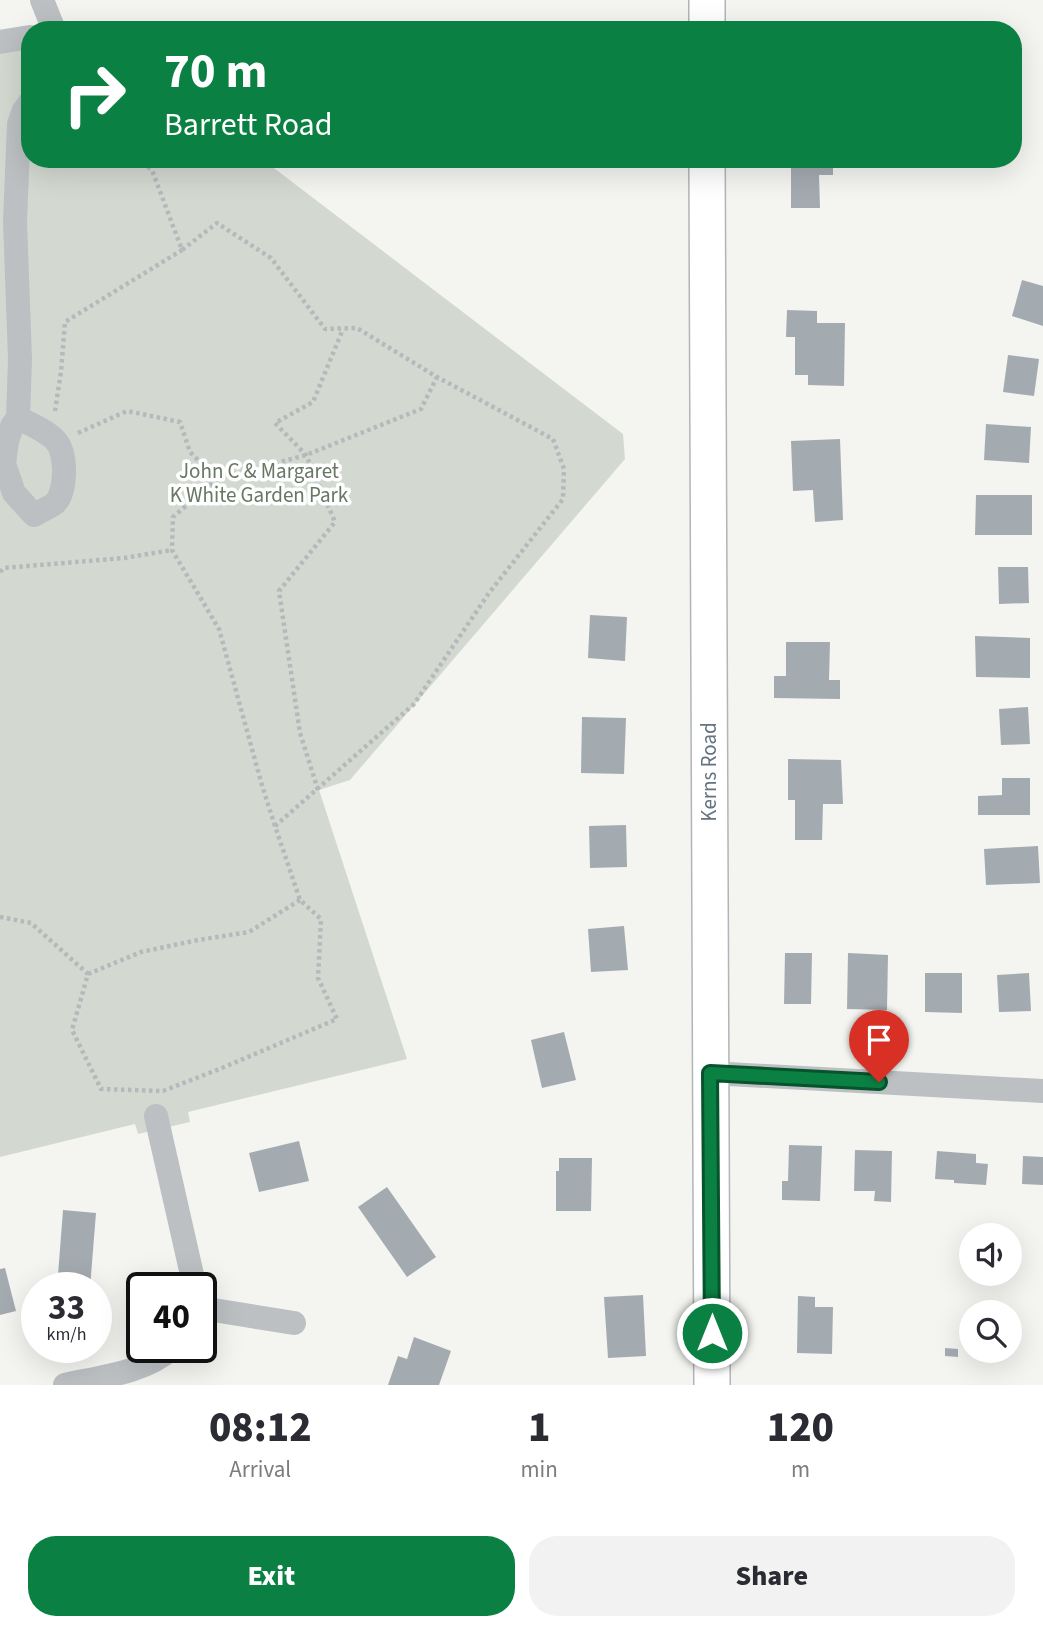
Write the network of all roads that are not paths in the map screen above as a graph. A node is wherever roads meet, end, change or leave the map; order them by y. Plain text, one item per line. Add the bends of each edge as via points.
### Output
1 (42, 0) edge
2 (707, 0) edge
3 (50, 21) edge
4 (707, 21) edge
5 (21, 38) edge
6 (0, 42) edge
7 (21, 118) edge
8 (707, 168) edge
9 (18, 418) junction
10 (710, 1073) junction
11 (1043, 1091) edge
12 (156, 1116) dead end
13 (191, 1272) edge
14 (217, 1311) edge
15 (294, 1323) dead end
16 (149, 1363) edge
17 (65, 1385) edge
18 (712, 1385) edge

1 - 3 street
2 - 4 street
5 - 6 street
7 - 9 street via 15,220
8 - 10 street, Kerns Road
9 - 9 street via 7,440 4,464 14,493 34,515 55,503 63,487 64,461 57,442
10 - 11 street
10 - 18 street, Kerns Road
12 - 13 street
14 - 15 street
16 - 17 street

